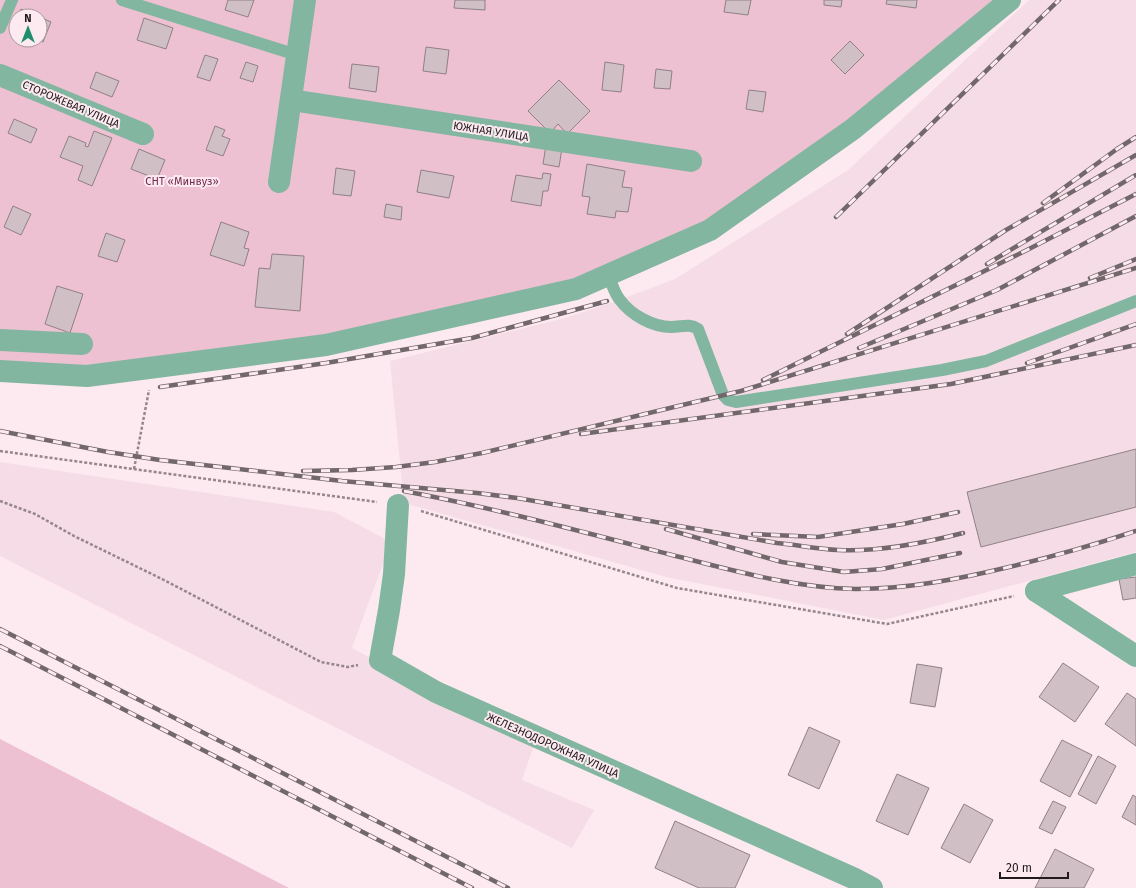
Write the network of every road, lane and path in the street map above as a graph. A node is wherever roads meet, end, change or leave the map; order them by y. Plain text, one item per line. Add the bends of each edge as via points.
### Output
1 (12, 0) edge
2 (122, 0) edge
3 (305, 0) edge
4 (1010, 0) edge
5 (0, 28) edge
6 (297, 55) junction
7 (0, 75) edge
8 (291, 100) junction
9 (143, 134) dead end
10 (691, 162) dead end
11 (279, 182) dead end
12 (608, 275) junction
13 (1136, 301) edge
14 (0, 340) edge
15 (82, 344) dead end
16 (152, 368) junction
17 (0, 371) edge
18 (0, 451) edge
19 (134, 469) junction
20 (0, 501) edge
21 (398, 505) junction
22 (1136, 564) edge
23 (1036, 591) junction
24 (1136, 656) edge
25 (380, 660) junction
26 (872, 888) edge

1 - 5 lane
2 - 6 lane
3 - 6 street
4 - 12 street via 853,129 710,230
6 - 8 street
7 - 9 street, СТОРОЖЕВАЯ УЛИЦА
8 - 10 street, ЮЖНАЯ УЛИЦА
8 - 11 street
12 - 13 lane via 619,300 635,314 663,326 688,324 698,329 723,395 728,400 736,402 986,361
12 - 16 street via 576,289 326,345
14 - 15 street
16 - 17 street via 87,376
16 - 19 path
18 - 19 path
19 - 21 path
20 - 25 path via 35,514 321,662 348,667
21 - 23 path via 677,588 887,624
21 - 25 street via 394,574
22 - 23 street
23 - 24 street
25 - 26 street, ЖЕЛЕЗНОДОРОЖНАЯ УЛИЦА via 436,692

